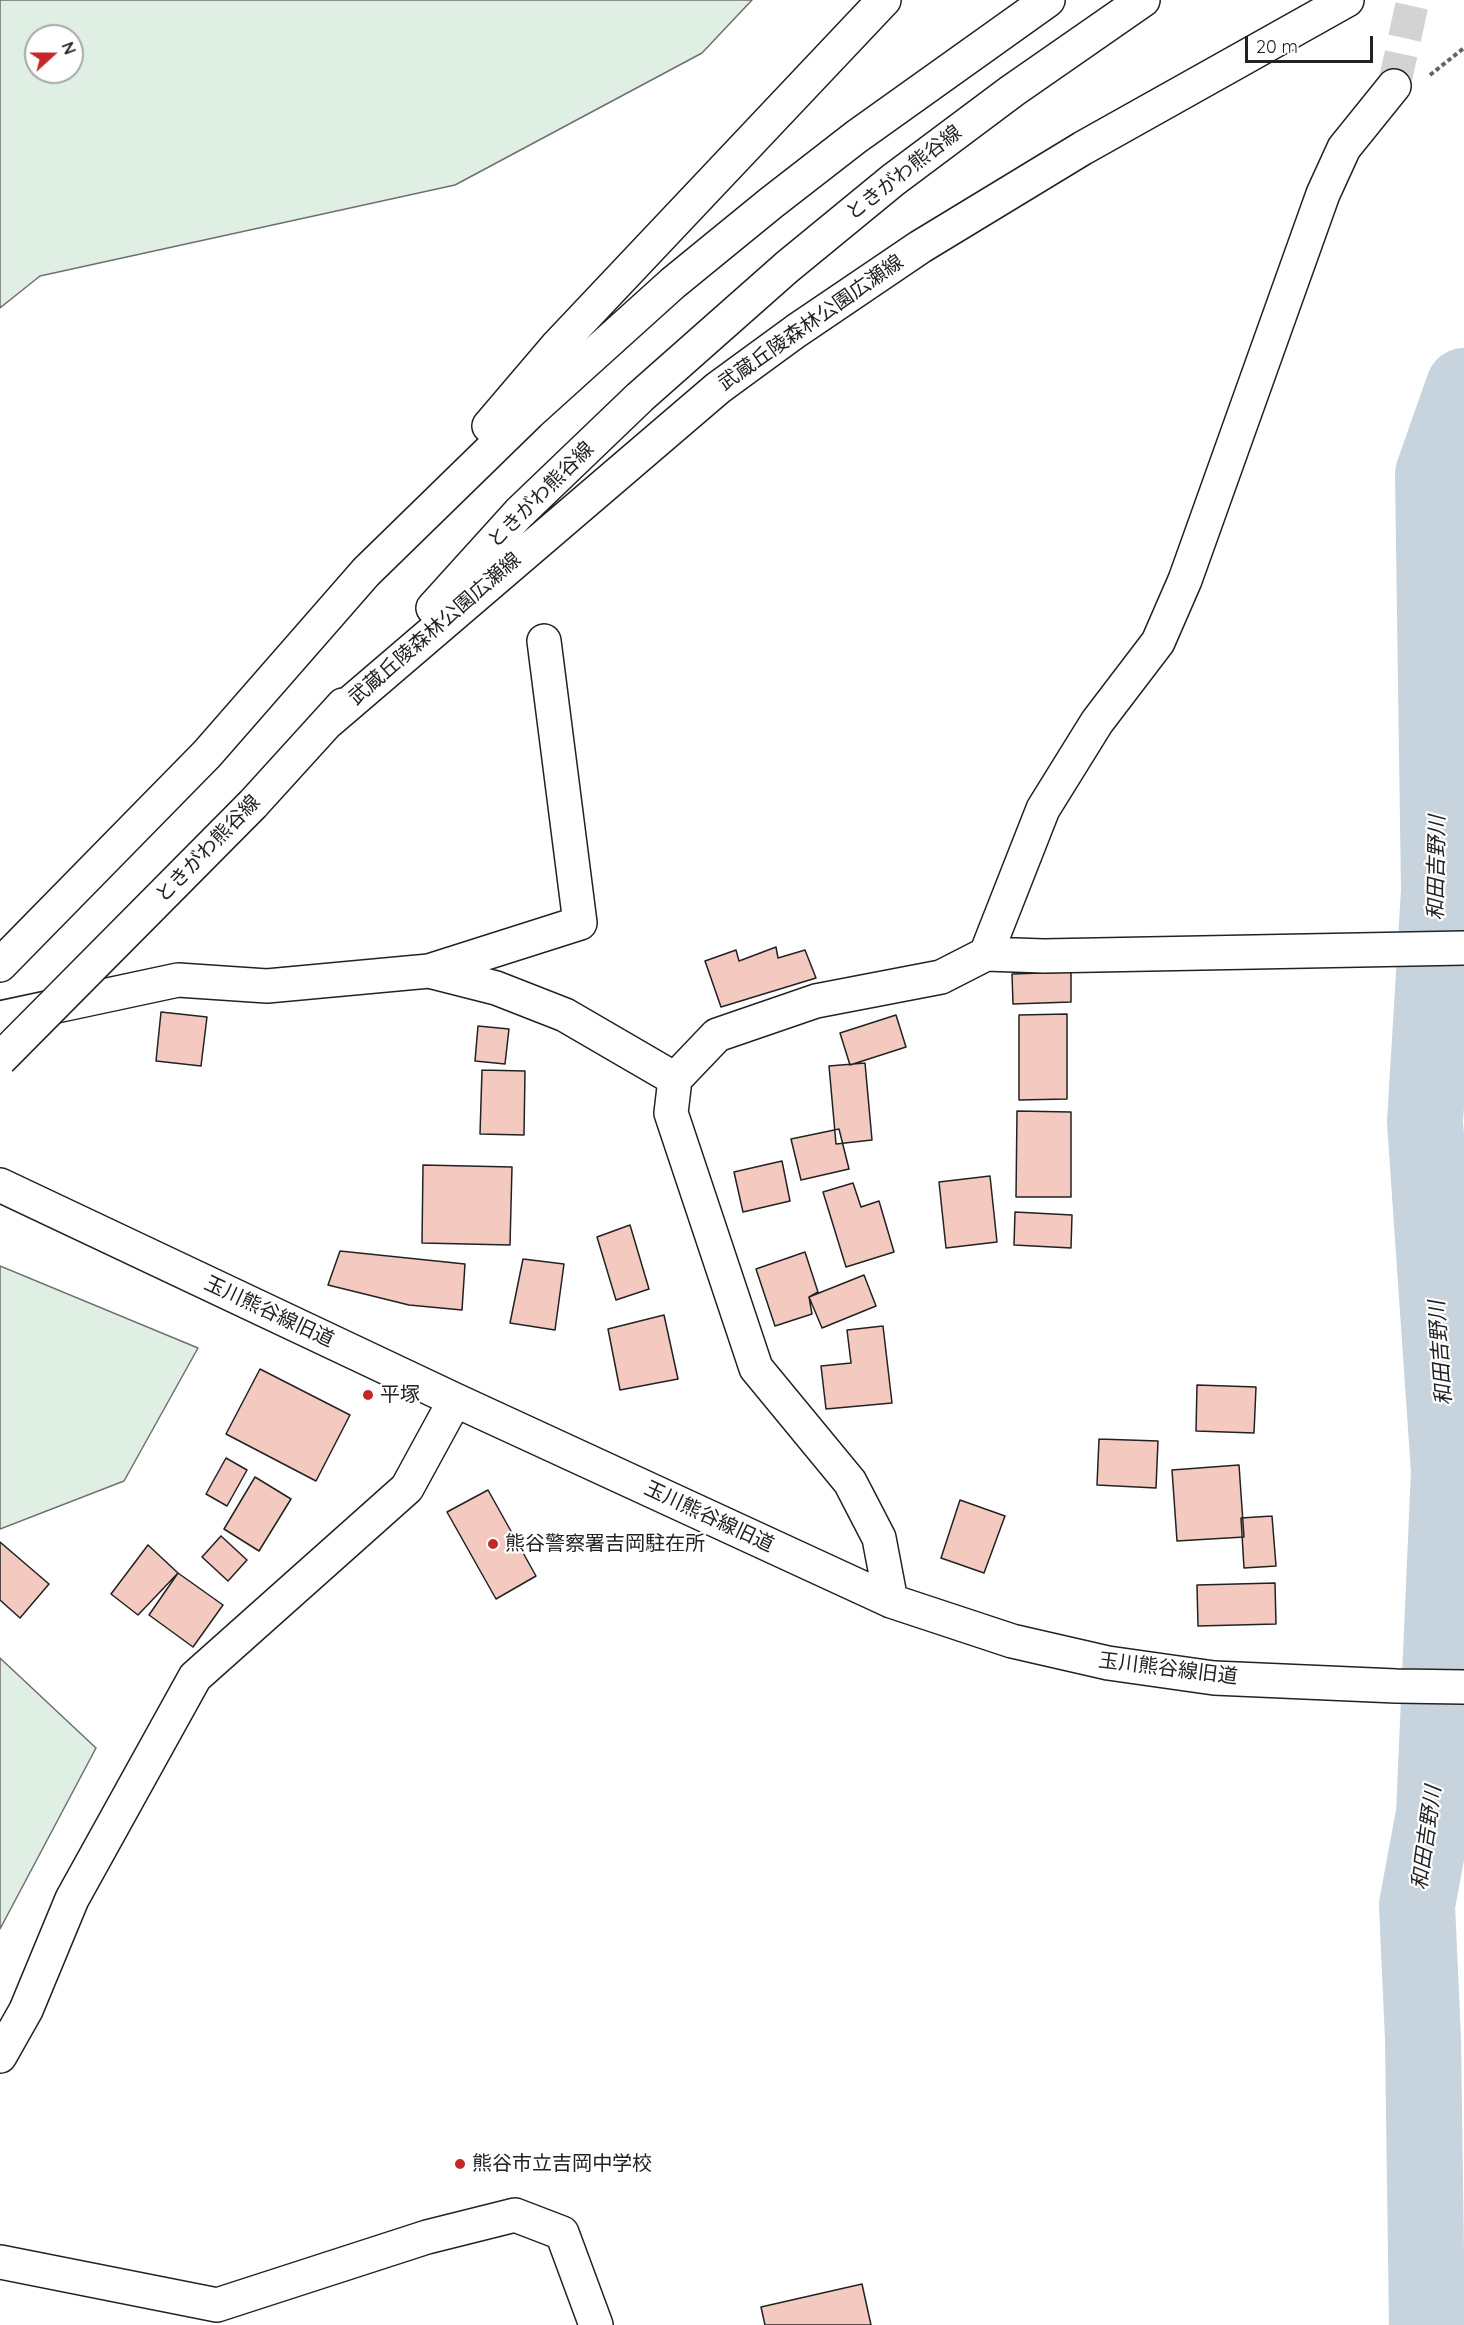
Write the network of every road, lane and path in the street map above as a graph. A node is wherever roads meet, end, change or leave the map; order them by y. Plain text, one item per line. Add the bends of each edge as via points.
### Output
1 (884, 0) edge
2 (1048, 0) edge
3 (1143, 0) edge
4 (1347, 0) edge
5 (1394, 86) tunnel mouth
6 (366, 572) junction
7 (544, 641) dead end
8 (329, 721) junction
9 (1464, 948) edge
10 (986, 954) junction
11 (0, 965) edge
12 (429, 971) junction
13 (0, 1018) edge
14 (0, 1059) edge
15 (675, 1078) junction
16 (0, 1185) edge
17 (454, 1400) junction
18 (891, 1601) junction
19 (1464, 1687) edge
20 (0, 2056) edge
21 (0, 2262) edge
22 (596, 2325) edge

1 - 6 street via 558,345
2 - 6 street via 856,137 673,284 529,413
3 - 8 street, ときがわ熊谷線 via 892,180 640,397 519,513
4 - 8 street, 武蔵丘陵森林公園広瀬線 via 1083,148 920,247 787,338 718,388
5 - 10 street via 1344,148 1323,194 1185,580 1158,642 1097,722 1043,809
6 - 11 street via 207,754
7 - 12 street via 580,923
8 - 14 street, ときがわ熊谷線, bridge via 253,804
9 - 10 street
10 - 15 street via 941,976 816,1001 717,1035
12 - 13 street via 267,986 178,980
12 - 15 street via 496,988 565,1015
15 - 18 street via 671,1113 756,1368 850,1482 879,1538
16 - 17 street, 玉川熊谷線旧道
17 - 18 street, 玉川熊谷線旧道
17 - 20 street via 407,1488 195,1677 72,1899 26,2010
18 - 19 street, 玉川熊谷線旧道 via 1012,1641 1108,1664 1214,1678
21 - 22 street via 217,2305 427,2237 515,2215 562,2233

